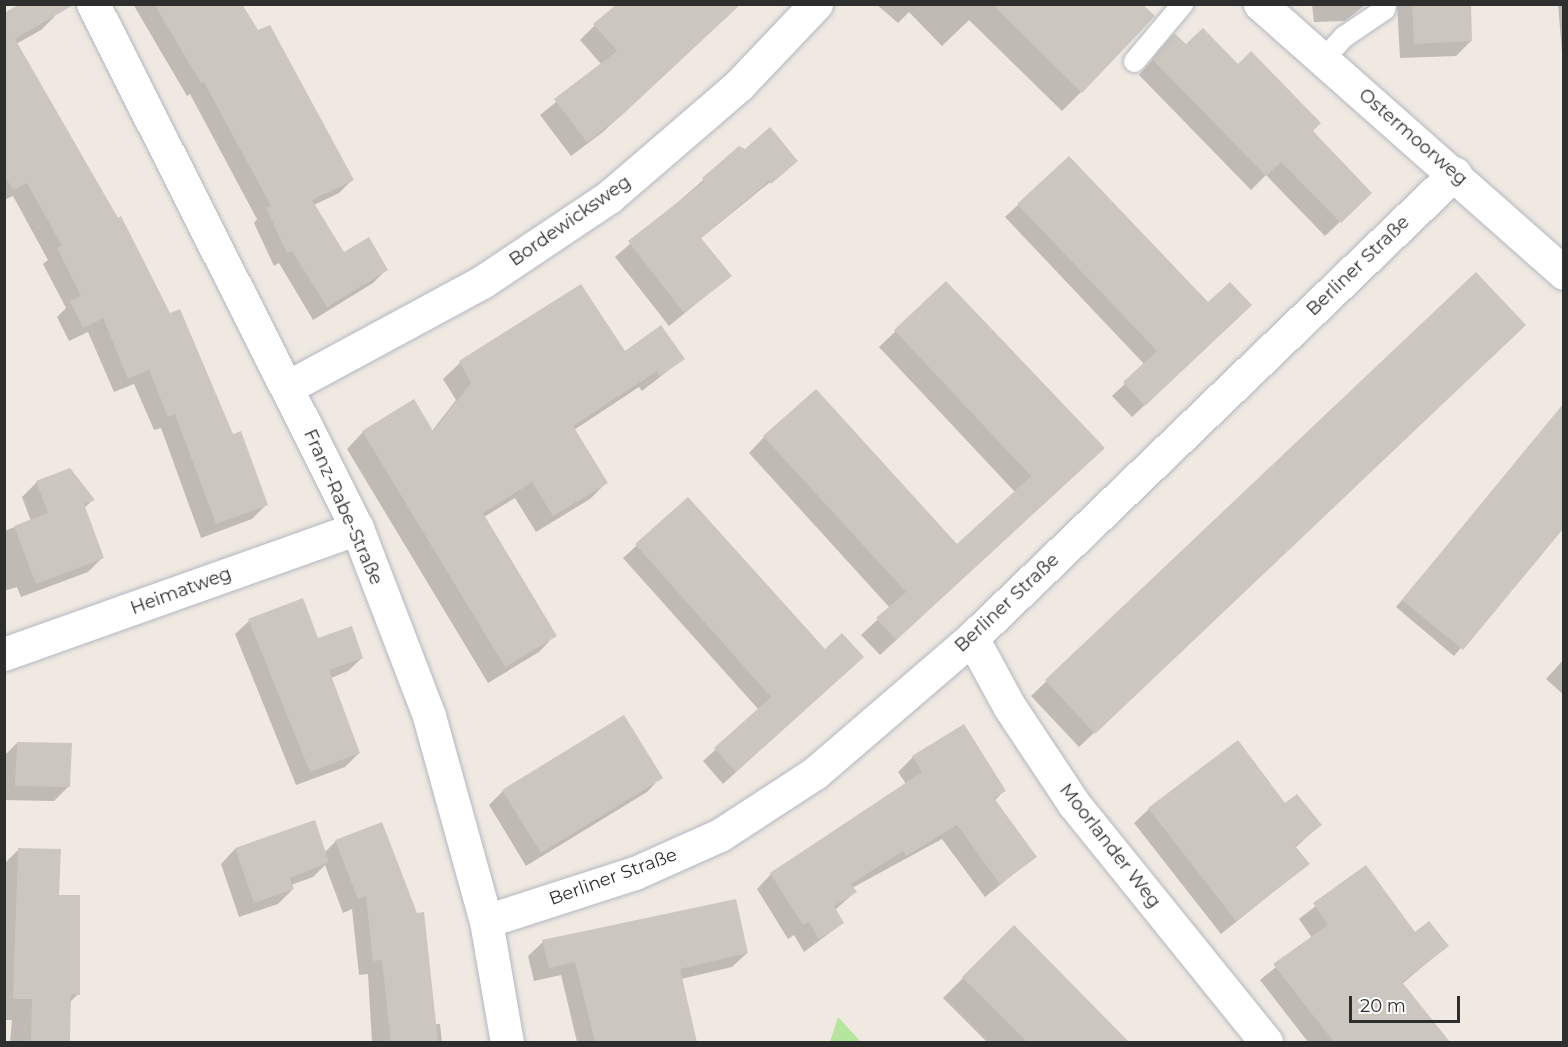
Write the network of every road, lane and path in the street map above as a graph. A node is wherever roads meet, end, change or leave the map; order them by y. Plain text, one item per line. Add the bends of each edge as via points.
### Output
1 (93, 4) edge
2 (816, 4) edge
3 (1182, 4) edge
4 (1260, 4) edge
5 (1384, 4) edge
6 (1323, 59) junction
7 (1134, 61) dead end
8 (1455, 173) junction
9 (1563, 273) edge
10 (288, 387) junction
11 (357, 528) junction
12 (972, 638) junction
13 (4, 654) edge
14 (486, 921) junction
15 (507, 1042) edge
16 (1266, 1042) edge

1 - 10 street, Franz-Rabe-Straße
2 - 10 street, Bordewicksweg via 739,85 609,197 482,282
3 - 7 lane
4 - 6 street, Ostermoorweg
5 - 6 lane via 1384,9 1344,36
6 - 8 street, Ostermoorweg
8 - 9 street, Ostermoorweg
8 - 12 street, Berliner Straße
10 - 11 street, Franz-Rabe-Straße
11 - 13 street, Heimatweg
11 - 14 street, Franz-Rabe-Straße via 429,716
12 - 14 street, Berliner Straße via 815,773 720,835 635,873
12 - 16 street, Moorlander Weg via 1009,706 1074,804
14 - 15 street, Franz-Rabe-Straße

